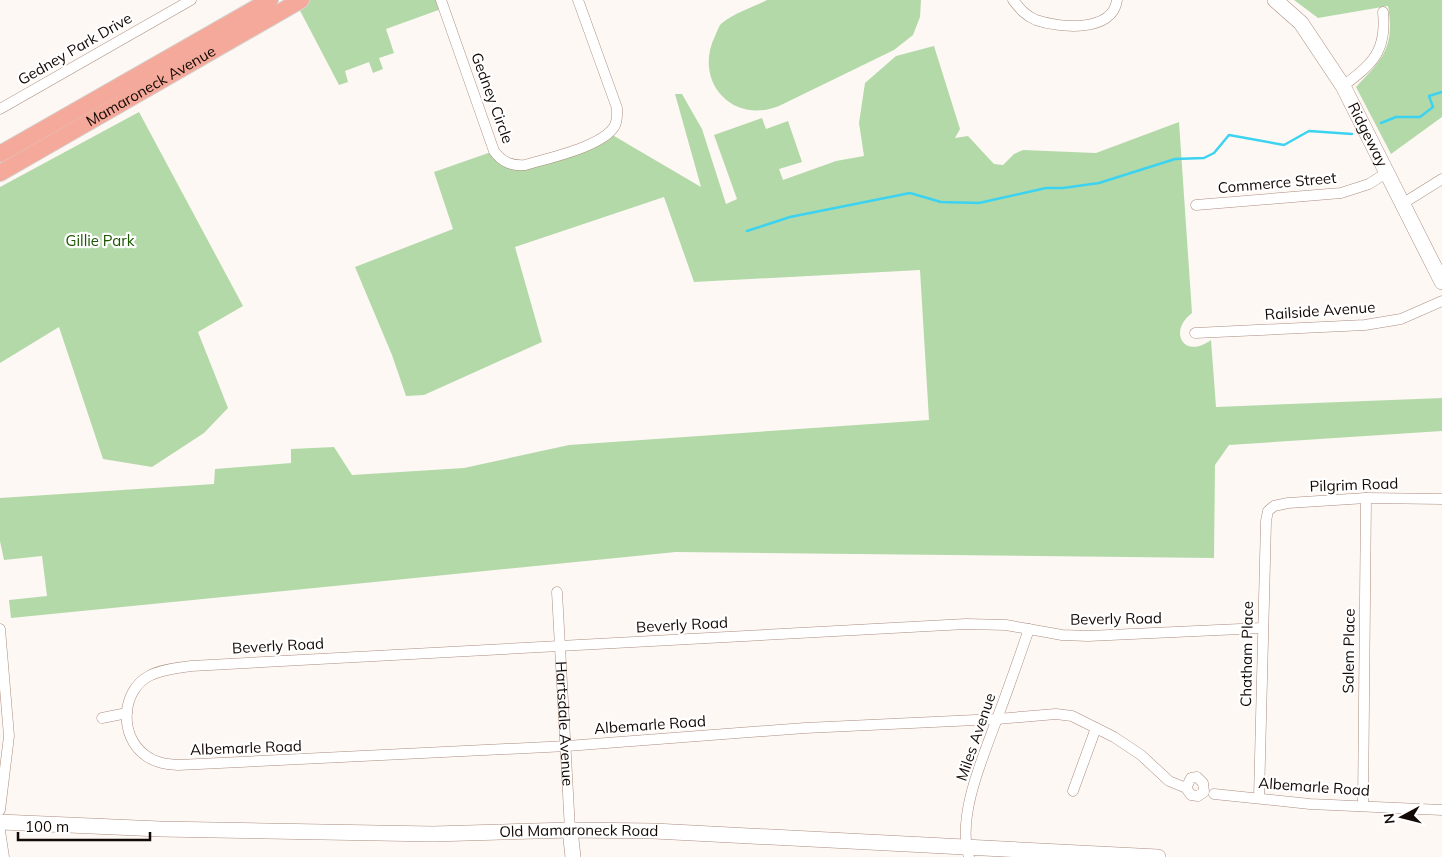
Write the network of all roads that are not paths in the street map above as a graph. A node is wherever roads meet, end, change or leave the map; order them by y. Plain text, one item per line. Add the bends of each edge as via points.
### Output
1 (191, 0) edge
2 (270, 0) edge
3 (302, 0) edge
4 (441, 0) edge
5 (578, 0) edge
6 (1013, 0) edge
7 (1117, 0) edge
8 (1276, 0) edge
9 (1383, 12) dead end
10 (1343, 86) junction
11 (0, 109) edge
12 (0, 154) edge
13 (0, 172) edge
14 (1386, 173) junction
15 (1442, 179) edge
16 (1402, 204) junction
17 (1196, 205) dead end
18 (1442, 282) edge
19 (1442, 301) edge
20 (1195, 333) dead end
21 (1366, 498) junction
22 (1442, 499) edge
23 (1268, 511) joint
24 (557, 592) dead end
25 (1262, 628) junction
26 (0, 629) edge
27 (1029, 629) junction
28 (560, 647) junction
29 (2, 679) edge
30 (127, 712) junction
31 (102, 718) dead end
32 (997, 719) junction
33 (1096, 728) junction
34 (567, 746) junction
35 (1186, 788) dead end
36 (1073, 791) dead end
37 (1214, 794) dead end
38 (1259, 798) junction
39 (1362, 805) junction
40 (0, 810) edge
41 (1442, 810) edge
42 (0, 822) edge
43 (570, 830) junction
44 (0, 831) edge
45 (968, 852) edge
46 (4, 857) edge
47 (573, 857) edge
48 (1158, 857) edge

1 - 11 street, Gedney Park Drive
2 - 12 main road, Mamaroneck Avenue
3 - 13 main road, Mamaroneck Avenue
4 - 5 street, Gedney Circle via 494,151 504,161 517,166 594,142 616,123 617,108
6 - 7 street via 1022,12 1036,20 1075,27 1100,22 1110,15
8 - 10 main road, Ridgeway via 1300,23
9 - 10 street via 1384,26 1378,55
10 - 14 main road, Ridgeway
14 - 16 main road, Ridgeway
14 - 17 street, Commerce Street via 1369,184 1341,194
15 - 16 street
16 - 18 main road, Ridgeway
19 - 20 street, Railside Avenue via 1400,319 1365,325
21 - 22 street, Pilgrim Road
21 - 23 street, Pilgrim Road via 1288,503
21 - 39 street, Salem Place
23 - 25 street, Chatham Place
24 - 28 street, Hartsdale Avenue
25 - 27 street, Beverly Road via 1088,636
25 - 38 street, Chatham Place
26 - 29 street
27 - 28 street, Beverly Road via 966,624
27 - 32 street, Miles Avenue
28 - 30 street, Beverly Road via 191,666 149,676 137,686
28 - 34 street, Hartsdale Avenue
29 - 40 street via 9,736
30 - 31 street
30 - 34 street, Albemarle Road via 128,731 145,756 160,763 178,765
32 - 33 street, Albemarle Road via 1056,714 1072,716
32 - 34 street, Albemarle Road via 806,728
32 - 45 street, Miles Avenue via 967,814
33 - 35 street, Albemarle Road via 1141,755 1169,781
33 - 36 street
34 - 43 street, Hartsdale Avenue
37 - 38 street, Albemarle Road
38 - 39 street, Albemarle Road via 1310,804
39 - 41 street, Albemarle Road
42 - 43 main road, Old Mamaroneck Road via 160,829 433,834
43 - 45 main road, Old Mamaroneck Road via 654,831
43 - 47 main road, Hartsdale Avenue
44 - 46 street
45 - 48 main road, Old Mamaroneck Road

